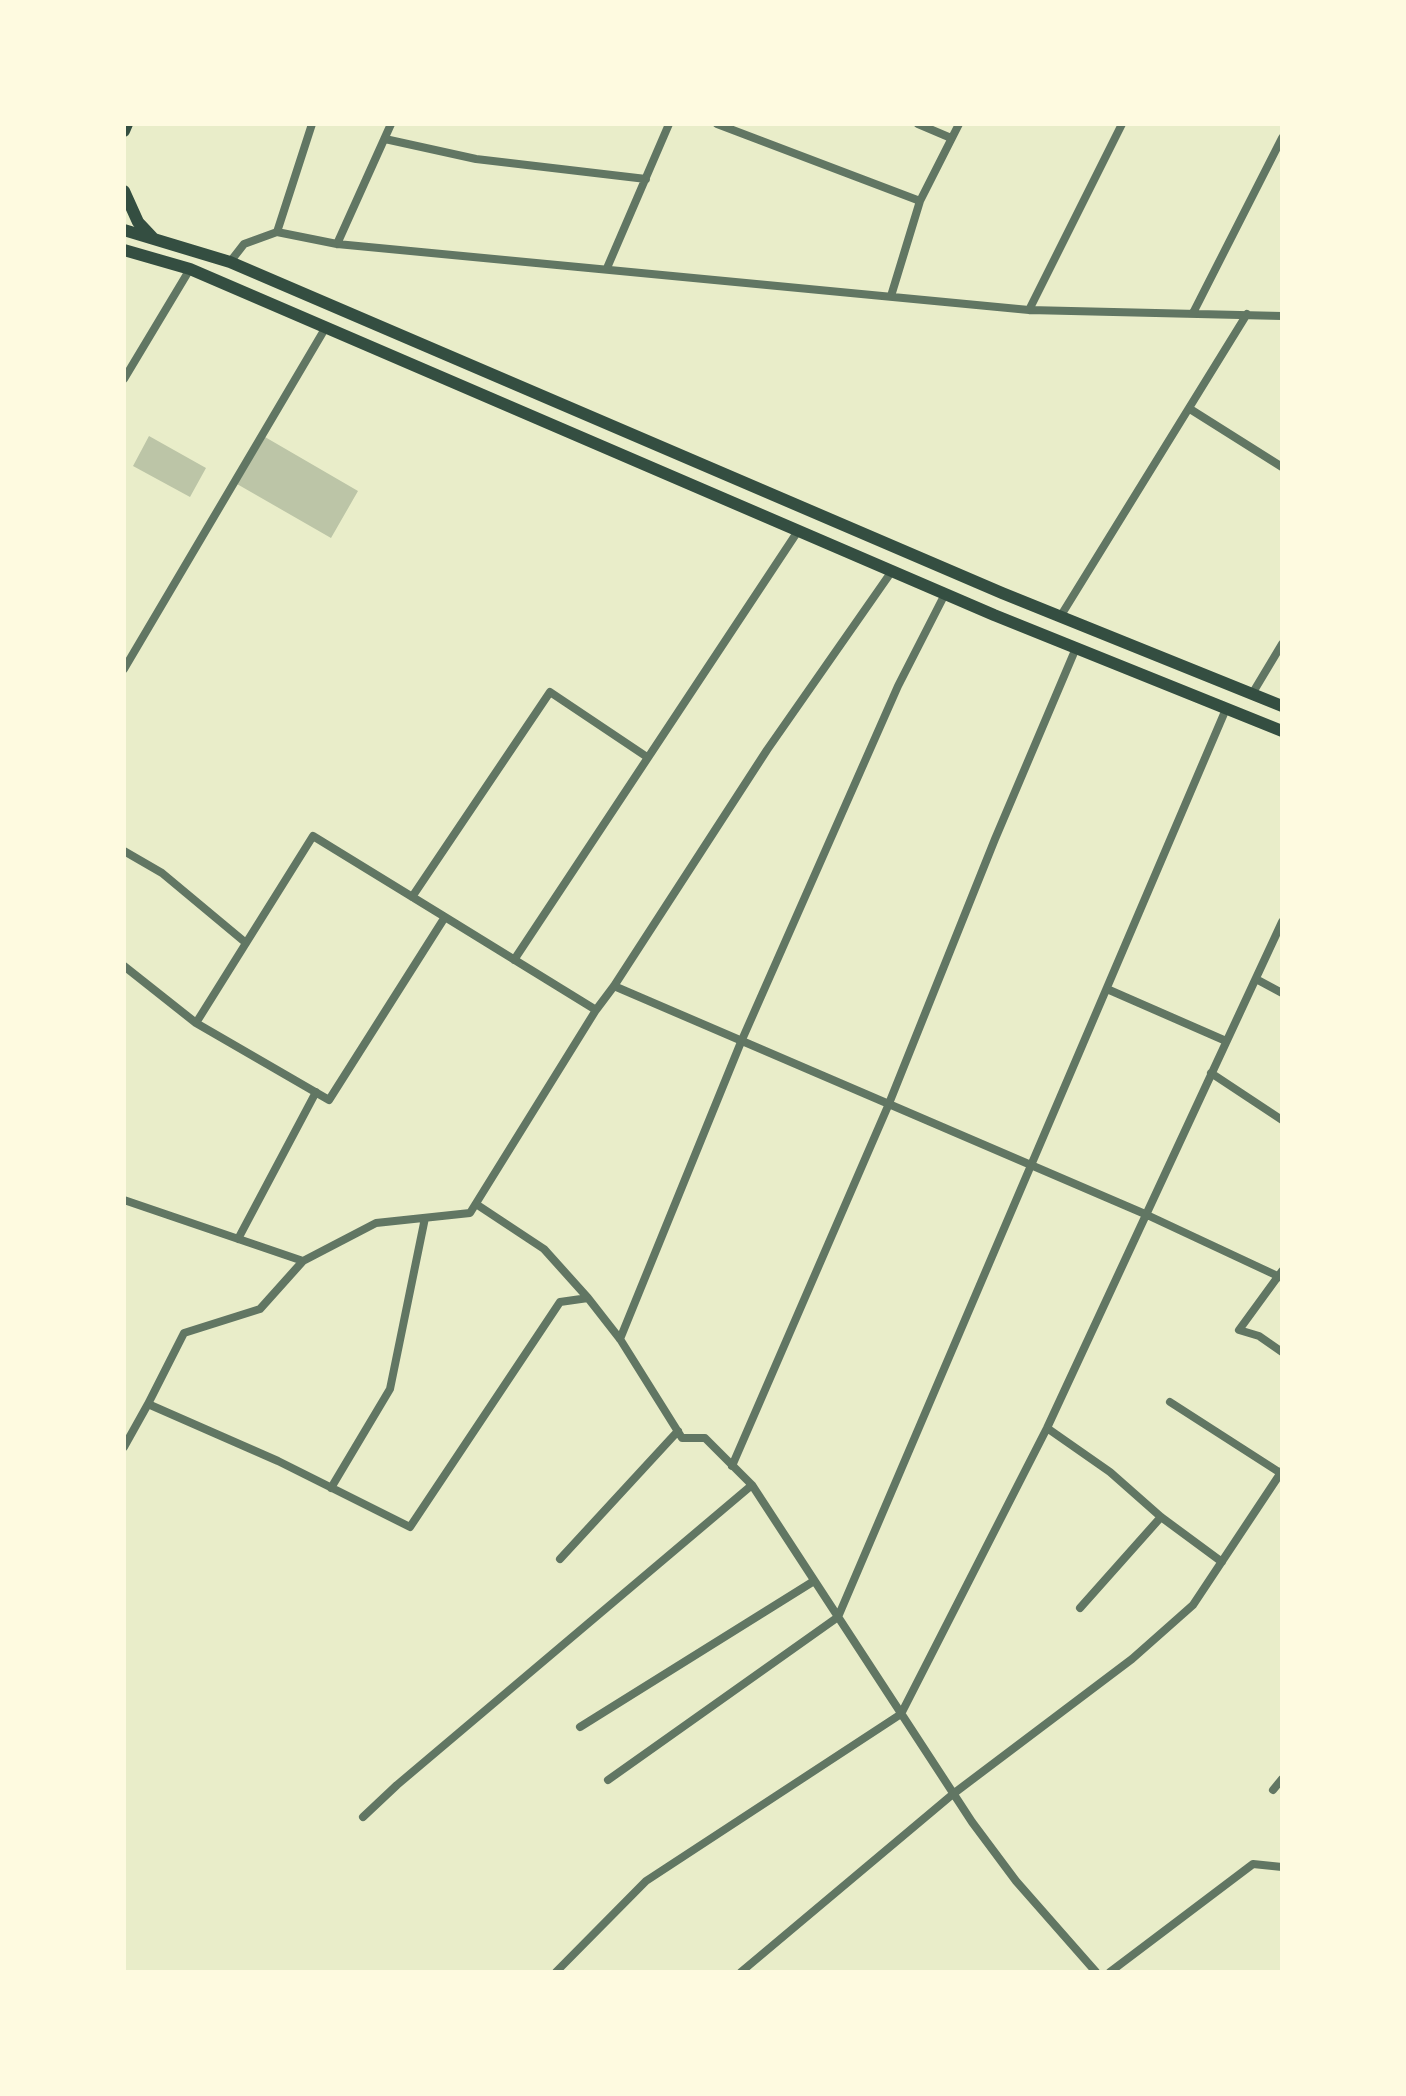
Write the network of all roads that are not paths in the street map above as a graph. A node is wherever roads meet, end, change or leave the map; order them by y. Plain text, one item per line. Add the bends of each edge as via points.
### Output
1 (127, 124) edge
2 (312, 124) edge
3 (391, 124) edge
4 (669, 124) edge
5 (717, 124) edge
6 (918, 124) edge
7 (959, 124) edge
8 (1122, 124) edge
9 (124, 131) edge
10 (951, 138) junction
11 (1282, 138) edge
12 (385, 139) junction
13 (646, 179) junction
14 (124, 191) edge
15 (920, 201) junction
16 (124, 230) edge
17 (277, 232) junction
18 (155, 240) junction
19 (337, 244) junction
20 (124, 250) edge
21 (230, 262) junction
22 (607, 268) junction
23 (190, 269) junction
24 (891, 296) junction
25 (1029, 310) junction
26 (1193, 313) junction
27 (1247, 314) junction
28 (1282, 316) edge
29 (326, 327) junction
30 (124, 379) edge
31 (1190, 409) junction
32 (1282, 467) edge
33 (798, 531) junction
34 (892, 571) junction
35 (945, 594) junction
36 (1060, 617) junction
37 (1282, 644) edge
38 (1076, 648) junction
39 (125, 664) edge
40 (1252, 694) junction
41 (1282, 706) edge
42 (1226, 709) junction
43 (1282, 731) edge
44 (647, 757) junction
45 (124, 851) edge
46 (412, 897) junction
47 (445, 917) junction
48 (1282, 922) edge
49 (246, 943) junction
50 (514, 960) junction
51 (124, 966) edge
52 (1256, 979) junction
53 (614, 986) junction
54 (1107, 989) junction
55 (1282, 993) edge
56 (596, 1010) junction
57 (196, 1023) junction
58 (1226, 1041) junction
59 (741, 1042) junction
60 (1211, 1073) junction
61 (316, 1092) junction
62 (888, 1106) junction
63 (1282, 1120) edge
64 (1030, 1167) junction
65 (124, 1200) edge
66 (476, 1204) junction
67 (1145, 1214) junction
68 (425, 1218) junction
69 (238, 1239) junction
70 (303, 1261) junction
71 (1281, 1275) edge
72 (588, 1298) junction
73 (620, 1339) junction
74 (1282, 1352) edge
75 (1170, 1402) dead end
76 (148, 1404) junction
77 (1047, 1428) junction
78 (678, 1431) junction
79 (124, 1447) edge
80 (732, 1466) junction
81 (1282, 1473) edge
82 (752, 1485) junction
83 (331, 1488) junction
84 (1161, 1517) junction
85 (560, 1559) dead end
86 (1222, 1562) junction
87 (814, 1581) junction
88 (1080, 1608) dead end
89 (838, 1617) junction
90 (901, 1714) junction
91 (580, 1727) dead end
92 (1282, 1779) edge
93 (608, 1780) dead end
94 (1273, 1790) dead end
95 (953, 1794) junction
96 (363, 1817) dead end
97 (1282, 1867) edge
98 (556, 1972) edge
99 (741, 1972) edge
100 (1096, 1972) edge
101 (1110, 1972) edge

1 - 9 main road
2 - 17 street
3 - 12 street
4 - 13 street
5 - 15 street
6 - 10 street
7 - 10 street
8 - 25 street
10 - 15 street
11 - 26 street
12 - 13 street via 476,159
12 - 19 street
13 - 22 street
14 - 18 main road via 138,222
15 - 24 street
16 - 18 main road
17 - 19 street
17 - 21 street via 244,244
18 - 21 main road
19 - 22 street
20 - 23 main road
21 - 36 main road
22 - 24 street
23 - 29 main road
23 - 30 street
24 - 25 street
25 - 26 street
26 - 27 street
27 - 28 street
27 - 31 street
29 - 33 main road
29 - 39 street
31 - 32 street
31 - 36 street
33 - 34 main road
33 - 44 street
34 - 35 main road
34 - 53 street via 767,750
35 - 38 main road
35 - 59 street via 898,686
36 - 40 main road
37 - 40 street
38 - 42 main road
38 - 62 street
40 - 41 main road
42 - 43 main road
42 - 54 street
44 - 46 street via 550,692
44 - 50 street
45 - 49 street via 162,873
46 - 47 street
46 - 49 street via 313,836
47 - 50 street
47 - 61 street via 329,1100
48 - 52 street
49 - 57 street
50 - 56 street
51 - 57 street
52 - 55 street
52 - 58 street
53 - 56 street
53 - 59 street
54 - 58 street
54 - 64 street
56 - 66 street
57 - 61 street
58 - 60 street
59 - 62 street
59 - 73 street
60 - 63 street
60 - 67 street
61 - 69 street
62 - 64 street
62 - 80 street
64 - 67 street
64 - 89 street
65 - 69 street
66 - 68 street via 470,1213
66 - 72 street via 544,1249
67 - 71 street
67 - 77 street
68 - 70 street via 376,1223
68 - 83 street via 390,1389
69 - 70 street
70 - 76 street via 260,1309 184,1333
71 - 74 street via 1239,1330
72 - 73 street
72 - 83 street via 560,1302 410,1527
73 - 78 street
75 - 81 street
76 - 79 street
76 - 83 street
77 - 84 street via 1110,1472
77 - 90 street
78 - 80 street via 682,1438 705,1438
78 - 85 street
80 - 82 street
81 - 86 street
82 - 87 street
82 - 96 street
84 - 86 street
84 - 88 street
86 - 95 street via 1193,1605 1132,1659
87 - 89 street
87 - 91 street
89 - 90 street
89 - 93 street
90 - 95 street
90 - 98 street via 646,1881
92 - 94 street
95 - 99 street
95 - 100 street via 1016,1881
97 - 101 street via 1253,1864

